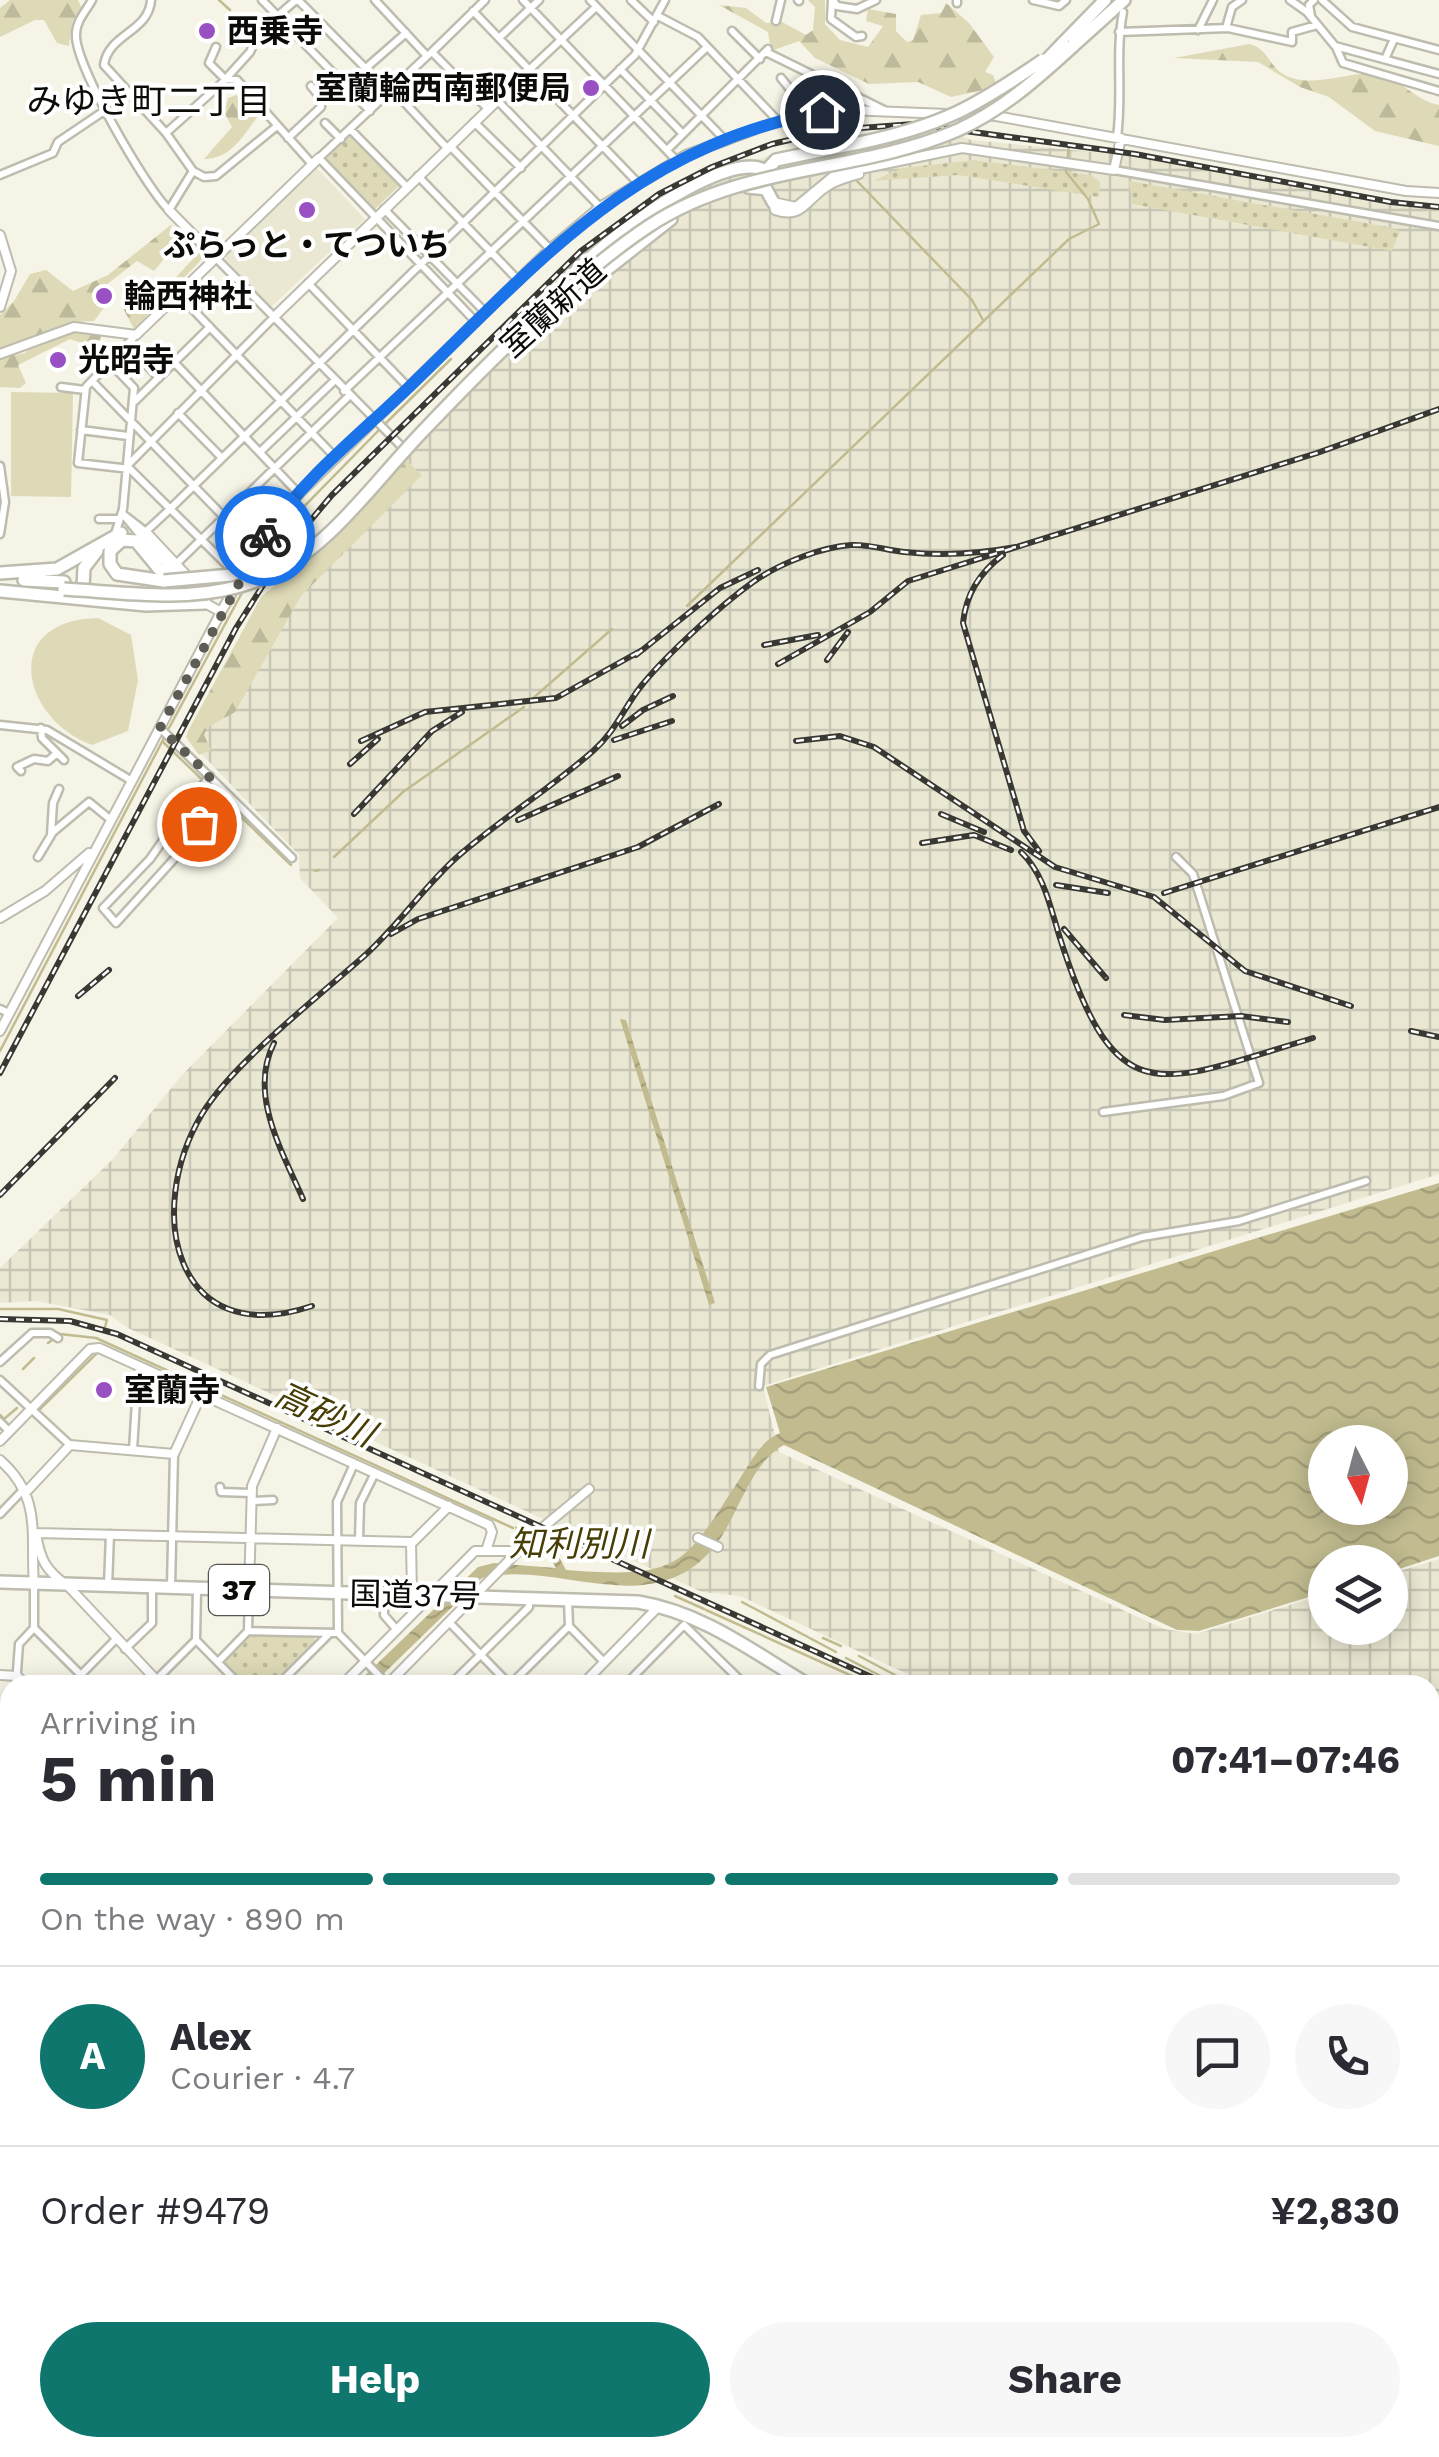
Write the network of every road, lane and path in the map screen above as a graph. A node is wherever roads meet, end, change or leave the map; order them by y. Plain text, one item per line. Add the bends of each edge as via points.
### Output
1 (92, 0) edge
2 (151, 0) edge
3 (262, 0) edge
4 (297, 0) edge
5 (375, 0) edge
6 (484, 0) edge
7 (523, 0) edge
8 (539, 0) edge
9 (631, 0) edge
10 (665, 0) edge
11 (769, 0) edge
12 (876, 0) edge
13 (1033, 0) edge
14 (1066, 0) edge
15 (1105, 0) edge
16 (1213, 0) edge
17 (1242, 0) edge
18 (1290, 0) edge
19 (1318, 0) edge
20 (835, 2) edge
21 (596, 3) edge
22 (779, 3) edge
23 (851, 4) edge
24 (1123, 6) edge
25 (531, 8) junction
26 (473, 11) junction
27 (1311, 17) junction
28 (278, 18) junction
29 (656, 19) junction
30 (776, 21) dead end
31 (1317, 25) junction
32 (1226, 29) junction
33 (732, 31) dead end
34 (1197, 31) junction
35 (1119, 32) junction
36 (406, 33) junction
37 (862, 36) dead end
38 (499, 38) junction
39 (1394, 39) junction
40 (562, 40) junction
41 (706, 46) junction
42 (1335, 46) junction
43 (216, 47) dead end
44 (1064, 47) junction
45 (638, 49) junction
46 (1439, 50) edge
47 (765, 53) junction
48 (429, 54) junction
49 (1386, 57) junction
50 (366, 68) junction
51 (620, 69) junction
52 (529, 70) junction
53 (1439, 74) edge
54 (224, 78) junction
55 (738, 78) junction
56 (781, 78) dead end
57 (671, 82) junction
58 (605, 84) junction
59 (1032, 84) junction
60 (311, 86) dead end
61 (390, 91) junction
62 (1439, 91) edge
63 (497, 100) junction
64 (650, 100) junction
65 (107, 109) junction
66 (488, 109) junction
67 (370, 110) junction
68 (884, 110) junction
69 (702, 114) junction
70 (574, 116) junction
71 (635, 116) junction
72 (798, 116) junction
73 (778, 121) junction
74 (474, 122) junction
75 (325, 123) dead end
76 (278, 126) junction
77 (350, 129) junction
78 (166, 132) junction
79 (683, 134) junction
80 (288, 138) junction
81 (341, 138) junction
82 (1119, 138) junction
83 (724, 139) junction
84 (603, 146) junction
85 (448, 147) junction
86 (543, 147) junction
87 (668, 149) junction
88 (676, 160) junction
89 (316, 161) junction
90 (521, 168) junction
91 (1114, 170) junction
92 (193, 172) junction
93 (766, 172) junction
94 (0, 175) edge
95 (418, 176) junction
96 (572, 177) junction
97 (637, 182) junction
98 (406, 188) junction
99 (1439, 192) edge
100 (496, 193) junction
101 (772, 198) junction
102 (600, 207) junction
103 (384, 209) junction
104 (169, 210) junction
105 (376, 218) junction
106 (525, 222) junction
107 (465, 224) junction
108 (1439, 226) edge
109 (0, 235) edge
110 (550, 249) junction
111 (493, 254) junction
112 (430, 257) junction
113 (216, 258) junction
114 (422, 265) junction
115 (519, 280) junction
116 (308, 283) junction
117 (460, 286) junction
118 (560, 290) junction
119 (178, 294) junction
120 (450, 294) junction
121 (0, 307) edge
122 (485, 312) junction
123 (274, 317) junction
124 (476, 322) junction
125 (210, 328) junction
126 (354, 332) junction
127 (136, 334) junction
128 (518, 340) junction
129 (128, 345) junction
130 (0, 354) edge
131 (238, 355) junction
132 (380, 358) junction
133 (174, 362) junction
134 (110, 364) junction
135 (319, 364) junction
136 (159, 378) junction
137 (334, 381) junction
138 (92, 382) junction
139 (408, 387) junction
140 (61, 388) dead end
141 (86, 390) junction
142 (201, 391) junction
143 (346, 394) junction
144 (281, 400) junction
145 (134, 402) junction
146 (178, 414) junction
147 (296, 416) junction
148 (375, 420) junction
149 (131, 422) junction
150 (81, 430) junction
151 (312, 432) junction
152 (245, 435) junction
153 (128, 436) junction
154 (149, 441) junction
155 (260, 452) junction
156 (407, 453) dead end
157 (222, 458) junction
158 (336, 458) junction
159 (0, 466) edge
160 (125, 468) junction
161 (274, 468) junction
162 (193, 486) junction
163 (299, 494) junction
164 (170, 510) junction
165 (120, 516) junction
166 (99, 519) dead end
167 (224, 519) junction
168 (327, 533) junction
169 (0, 534) edge
170 (143, 534) junction
171 (109, 539) junction
172 (202, 540) junction
173 (304, 544) junction
174 (256, 550) junction
175 (176, 568) junction
176 (240, 577) junction
177 (0, 582) edge
178 (64, 590) junction
179 (140, 602) junction
180 (205, 603) junction
181 (222, 610) junction
182 (0, 726) edge
183 (41, 728) junction
184 (160, 728) junction
185 (57, 753) junction
186 (64, 760) dead end
187 (21, 771) dead end
188 (207, 779) junction
189 (132, 782) junction
190 (59, 789) dead end
191 (192, 799) junction
192 (111, 820) junction
193 (51, 835) junction
194 (94, 849) junction
195 (38, 857) dead end
196 (1176, 857) dead end
197 (292, 858) dead end
198 (0, 918) edge
199 (4, 1011) edge
200 (0, 1030) edge
201 (1102, 1112) dead end
202 (1366, 1181) dead end
203 (55, 1336) dead end
204 (0, 1362) edge
205 (149, 1370) junction
206 (0, 1380) edge
207 (759, 1386) dead end
208 (202, 1394) junction
209 (33, 1407) junction
210 (0, 1422) edge
211 (277, 1428) junction
212 (9, 1432) junction
213 (0, 1441) edge
214 (70, 1444) junction
215 (133, 1450) junction
216 (174, 1454) junction
217 (0, 1460) edge
218 (354, 1462) junction
219 (375, 1472) junction
220 (220, 1486) dead end
221 (589, 1489) dead end
222 (26, 1490) junction
223 (251, 1497) junction
224 (273, 1500) dead end
225 (449, 1506) junction
226 (0, 1514) edge
227 (36, 1533) junction
228 (110, 1534) junction
229 (172, 1536) junction
230 (250, 1538) junction
231 (698, 1538) dead end
232 (336, 1540) junction
233 (359, 1540) junction
234 (412, 1544) junction
235 (718, 1547) dead end
236 (487, 1548) junction
237 (518, 1550) junction
238 (0, 1582) edge
239 (34, 1586) junction
240 (69, 1587) junction
241 (108, 1587) junction
242 (152, 1588) junction
243 (171, 1589) junction
244 (197, 1590) junction
245 (249, 1590) junction
246 (338, 1593) junction
247 (384, 1594) junction
248 (412, 1595) junction
249 (437, 1595) junction
250 (469, 1596) junction
251 (529, 1598) junction
252 (568, 1599) junction
253 (659, 1606) junction
254 (449, 1622) junction
255 (569, 1626) junction
256 (34, 1628) junction
257 (396, 1630) junction
258 (248, 1631) junction
259 (333, 1634) junction
260 (116, 1639) junction
261 (196, 1640) junction
262 (125, 1649) junction
263 (481, 1655) junction
264 (218, 1662) junction
265 (604, 1662) junction
266 (369, 1665) junction
267 (16, 1675) edge
268 (81, 1675) joint
269 (148, 1675) edge
270 (164, 1675) edge
271 (230, 1675) edge
272 (289, 1675) edge
273 (356, 1675) edge
274 (378, 1675) edge
275 (394, 1675) edge
276 (460, 1675) edge
277 (500, 1675) edge
278 (520, 1675) edge
279 (592, 1675) edge
280 (635, 1675) edge
281 (735, 1675) edge
282 (793, 1675) edge

1 - 65 street via 78,22 77,47
2 - 78 street via 146,20 111,48 104,65
3 - 28 street
4 - 28 street
4 - 50 street
5 - 36 street
6 - 26 street
7 - 25 street
8 - 25 street
9 - 29 street
10 - 29 street
11 - 22 street
12 - 23 street
13 - 14 street via 1059,6
15 - 44 highway, 室蘭新道
16 - 34 street
17 - 32 street via 1232,7
18 - 27 street
19 - 27 street via 1309,5
19 - 39 street via 1352,27
20 - 23 street
20 - 37 street via 831,19
21 - 40 street
21 - 45 street
22 - 30 street
24 - 35 street
24 - 44 highway, 室蘭新道
25 - 38 street
25 - 40 street
26 - 38 street
26 - 48 street
27 - 31 street
28 - 54 street
28 - 67 street
29 - 41 street
29 - 45 street
31 - 32 street via 1292,32 1292,42
31 - 42 street
32 - 34 street
33 - 47 street
34 - 35 street
35 - 82 street
36 - 48 street
36 - 50 street
38 - 52 street
39 - 46 street
39 - 49 street
40 - 52 street
40 - 58 street
41 - 55 street
41 - 57 street
42 - 49 street
42 - 62 street via 1343,63
43 - 54 street via 209,63
44 - 59 highway, 室蘭新道, bridge
44 - 93 highway, bridge via 970,110 921,129 776,160
44 - 118 highway, 室蘭新道, bridge via 1008,93 944,128 752,172 692,194 618,239
45 - 51 street
45 - 57 street
47 - 55 street
47 - 68 street
48 - 61 street
48 - 66 street
49 - 53 street
50 - 61 street
51 - 58 street
51 - 64 street
52 - 63 street
52 - 70 street
54 - 76 street via 237,80
54 - 78 street
55 - 69 street
55 - 73 street
56 - 72 street via 794,94
57 - 64 street
57 - 69 street
58 - 70 street
58 - 71 street
59 - 101 highway, bridge via 966,133 784,178
59 - 128 highway, 室蘭新道, bridge via 994,112 937,138 771,174 696,200 628,240
60 - 80 street via 321,107
61 - 67 street
61 - 85 street
63 - 66 street
63 - 86 street
64 - 71 street
64 - 79 street
65 - 94 street via 52,147 53,153
65 - 104 street via 140,175
66 - 74 street
67 - 77 street
68 - 72 street
68 - 82 street via 996,116
69 - 79 street
69 - 83 street
70 - 84 street
70 - 86 street
71 - 84 street
71 - 87 street
72 - 73 street
73 - 83 street
74 - 85 street
74 - 90 street
75 - 81 street
76 - 80 street
76 - 92 street via 216,176
77 - 81 street
77 - 98 street
78 - 92 street
79 - 87 street
80 - 89 street
81 - 89 street
82 - 91 street
82 - 99 street
83 - 88 street
84 - 96 street
84 - 97 street
85 - 95 street
85 - 100 street
86 - 90 street
86 - 96 street
87 - 88 street
88 - 97 street
89 - 105 street
89 - 113 street
90 - 100 street
91 - 101 street via 962,148 836,174 796,207
91 - 108 street
92 - 104 street
93 - 101 highway
93 - 118 highway via 749,166 674,197 615,234
95 - 98 street
95 - 107 street
96 - 102 street
96 - 106 street
97 - 102 street
98 - 103 street
100 - 106 street
100 - 107 street
101 - 128 highway via 758,185 739,189 670,220
102 - 110 street
103 - 105 street
103 - 112 street
104 - 113 street
105 - 114 street
105 - 116 street
106 - 110 street
106 - 111 street
107 - 111 street
107 - 112 street
109 - 121 street via 11,270
110 - 115 street
111 - 115 street
111 - 117 street
112 - 114 street
112 - 117 street
113 - 119 street
113 - 123 street
114 - 120 street
114 - 126 street
115 - 122 street
116 - 123 street
116 - 126 street
117 - 120 street
117 - 122 street
118 - 173 highway, 室蘭新道, bridge
119 - 125 street
119 - 127 street
120 - 124 street
120 - 132 street
122 - 124 street
123 - 131 street
123 - 135 street
124 - 139 street
125 - 131 street
125 - 133 street
126 - 132 street
126 - 135 street
127 - 129 street
127 - 130 street via 74,327
128 - 168 highway, 室蘭新道, bridge
129 - 134 street
129 - 136 street
131 - 142 street
131 - 144 street
132 - 139 street
132 - 143 street
133 - 136 street
133 - 142 street
134 - 138 street
134 - 145 street via 134,388
135 - 137 street
135 - 144 street
136 - 145 street
137 - 143 street
137 - 147 street
138 - 141 street
138 - 149 street
139 - 148 street
140 - 141 street
141 - 150 street
142 - 146 street
142 - 152 street
143 - 148 street
143 - 151 street
144 - 147 street
144 - 152 street
145 - 149 street
146 - 154 street
146 - 157 street
147 - 151 street
147 - 155 street
148 - 156 street
148 - 158 street
149 - 153 street
149 - 154 street
150 - 153 street
150 - 160 street via 78,463
151 - 158 street
151 - 161 street
152 - 155 street
152 - 157 street
153 - 160 street
154 - 160 street
154 - 162 street
155 - 161 street
157 - 162 street
158 - 163 street
159 - 169 street
160 - 164 street
160 - 165 street
161 - 163 street
161 - 167 street
162 - 164 street
162 - 167 street
163 - 174 street
164 - 170 street
164 - 172 street
165 - 166 street
165 - 170 street
165 - 171 street
167 - 172 street
167 - 174 street
168 - 178 highway, 室蘭新道, bridge via 280,570 226,590
168 - 179 highway, bridge via 293,568 249,590
170 - 171 highway
170 - 175 street
171 - 177 highway via 46,572
171 - 179 highway via 84,568 83,586 96,596
172 - 175 street
172 - 176 street
173 - 175 highway, bridge via 231,575 164,581 117,574 110,551 122,540 136,541 159,569
173 - 178 highway, 室蘭新道, bridge via 267,569 223,584
174 - 176 street
175 - 180 street
175 - 181 street
176 - 181 street
177 - 178 highway, 室蘭新道
178 - 179 highway
179 - 180 highway
180 - 181 street
181 - 184 street
182 - 183 street
183 - 185 street
183 - 189 street
184 - 188 street
184 - 189 street
185 - 186 street
185 - 187 street via 48,762 17,766
188 - 191 street
188 - 197 street
189 - 192 street
190 - 193 street
191 - 191 street via 150,859 103,908 116,924 194,838 199,824
192 - 193 street via 90,802
192 - 194 street
193 - 195 street
194 - 198 street
194 - 199 street
196 - 201 street via 1194,874 1259,1083 1223,1096
199 - 200 street
202 - 207 street via 1239,1221 1142,1237 770,1355 760,1364
203 - 204 street via 32,1333
205 - 208 street
205 - 209 street via 94,1348
205 - 215 street via 136,1401
206 - 209 street
208 - 211 street
208 - 216 street
209 - 212 street
209 - 214 street
210 - 212 street
211 - 218 street
211 - 223 street
212 - 213 street
214 - 215 street
214 - 222 street
215 - 216 street
216 - 229 street
217 - 222 street
218 - 219 street
218 - 232 street via 338,1502
219 - 225 street
219 - 233 street via 360,1504
220 - 223 street via 221,1492
221 - 237 street
222 - 226 street
222 - 227 street
223 - 224 street
223 - 230 street
225 - 234 street
225 - 236 street via 492,1527
227 - 228 street
227 - 239 street
227 - 240 street via 42,1564
228 - 229 street
228 - 241 street
229 - 230 street
229 - 243 street
230 - 232 street
230 - 245 street
231 - 235 street
232 - 233 street
232 - 246 street
233 - 234 street
234 - 248 street
236 - 237 street
236 - 249 street via 475,1551
237 - 250 street
238 - 239 highway, 国道37号 / 37
239 - 240 highway, 国道37号 / 37
239 - 256 street
240 - 241 highway, 国道37号 / 37
240 - 260 street
241 - 242 highway, 国道37号 / 37
242 - 243 highway, 国道37号 / 37
242 - 262 street via 152,1623
243 - 244 highway, 国道37号 / 37
244 - 245 highway, 国道37号 / 37
244 - 261 street
245 - 246 highway, 国道37号 / 37
245 - 258 street
246 - 247 highway, 国道37号 / 37
246 - 259 street
247 - 248 highway, 国道37号 / 37
247 - 257 street via 384,1615
248 - 249 highway, 国道37号 / 37
249 - 250 highway, 国道37号 / 37
249 - 257 street
250 - 251 highway, 国道37号 / 37
250 - 254 street
251 - 252 highway, 国道37号 / 37
251 - 263 street via 529,1607
252 - 253 highway, 国道37号 / 37
252 - 255 street
253 - 265 street
253 - 282 highway, 国道37号 / 37 via 702,1620
254 - 263 street
254 - 275 street
255 - 265 street
255 - 278 street
256 - 267 street via 19,1644
256 - 268 street
257 - 266 street
258 - 259 street
258 - 264 street
259 - 266 street
259 - 272 street
260 - 262 street
260 - 268 street
261 - 264 street
261 - 270 street
262 - 269 street
263 - 276 street
263 - 277 street
264 - 271 street
265 - 279 street
266 - 273 street
266 - 274 street
280 - 281 street via 684,1625

